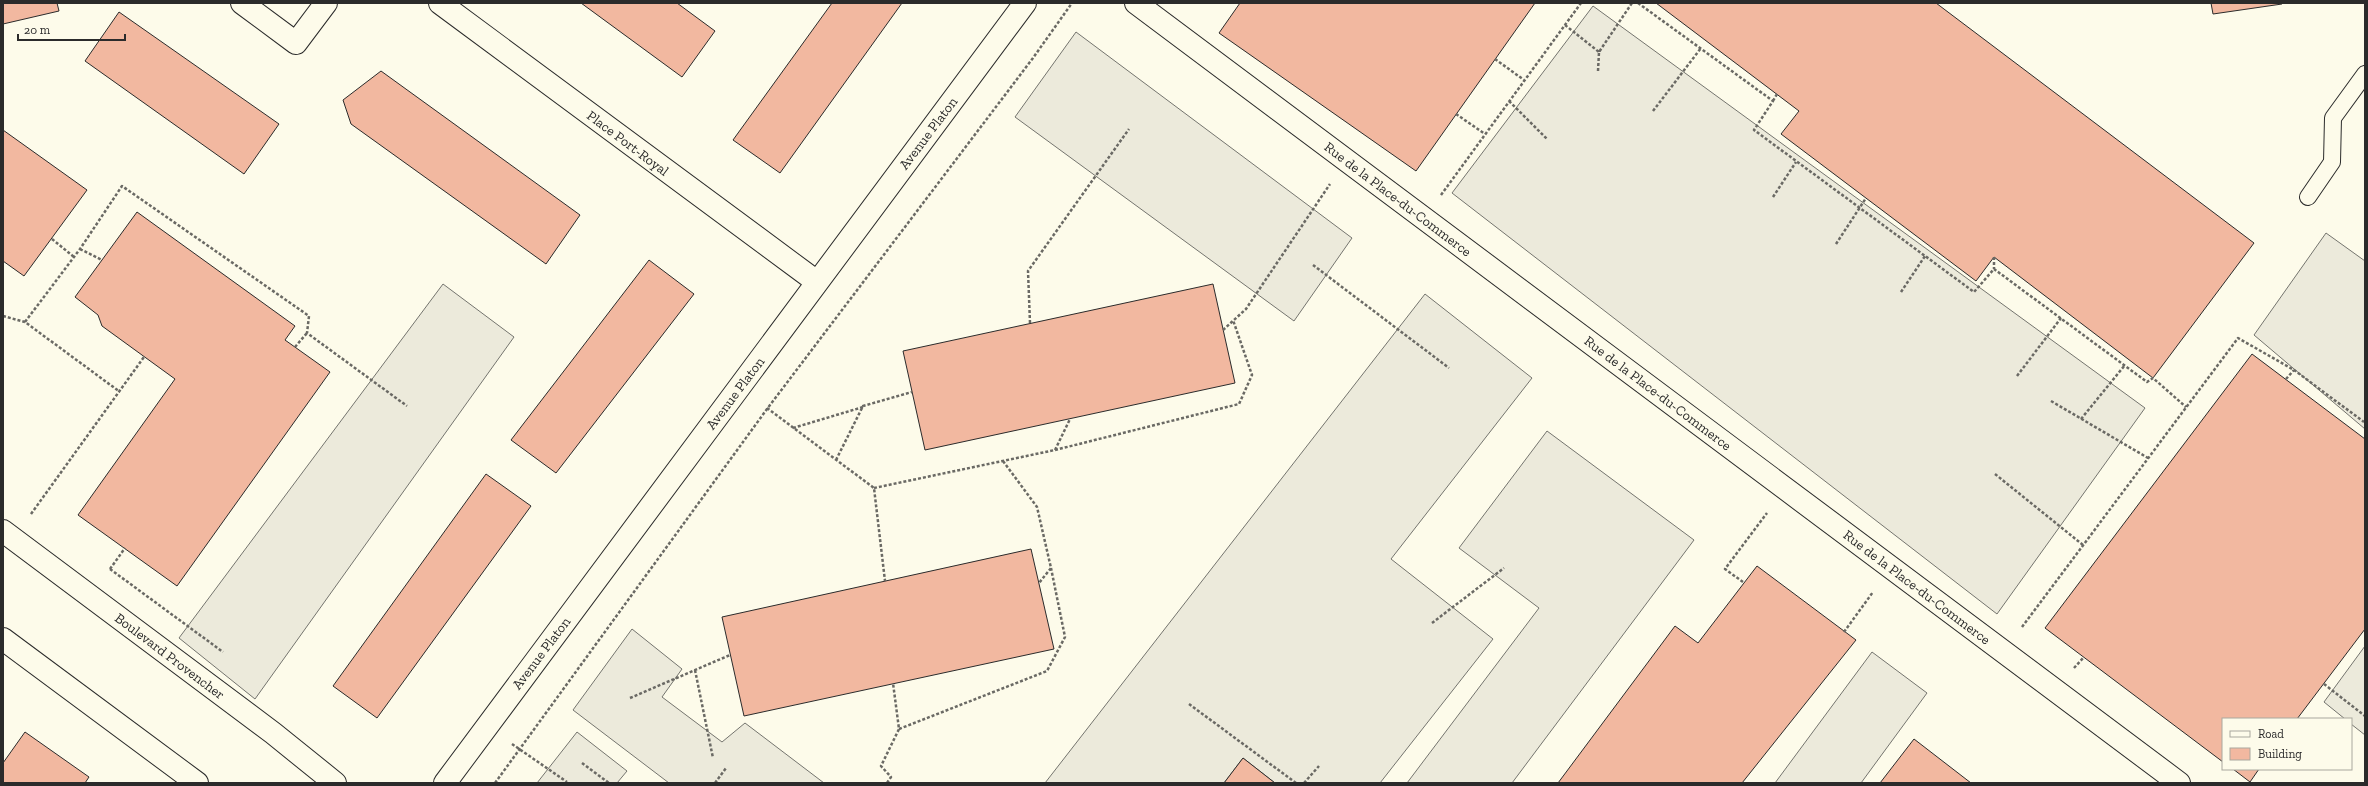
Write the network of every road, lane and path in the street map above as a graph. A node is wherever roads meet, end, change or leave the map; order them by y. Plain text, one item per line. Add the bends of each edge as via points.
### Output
1 (242, 3) edge
2 (326, 3) edge
3 (440, 3) edge
4 (1025, 3) edge
5 (1072, 3) edge
6 (1136, 3) edge
7 (1581, 3) edge
8 (1632, 3) edge
9 (1638, 3) edge
10 (1565, 25) junction
11 (1701, 48) junction
12 (1599, 52) junction
13 (1495, 59) dead end
14 (1598, 70) dead end
15 (2365, 74) edge
16 (1524, 80) junction
17 (1777, 94) dead end
18 (1509, 101) junction
19 (1773, 101) junction
20 (1653, 111) dead end
21 (1456, 114) dead end
22 (1129, 129) dead end
23 (1485, 134) junction
24 (1547, 139) dead end
25 (1346, 160) junction
26 (1796, 162) junction
27 (1773, 197) dead end
28 (2308, 197) dead end
29 (1866, 198) dead end
30 (1860, 208) junction
31 (1424, 218) junction
32 (52, 238) dead end
33 (1836, 244) dead end
34 (80, 249) junction
35 (1925, 256) junction
36 (74, 257) junction
37 (1994, 257) dead end
38 (102, 260) dead end
39 (1314, 265) dead end
40 (1994, 269) junction
41 (817, 282) junction
42 (1901, 292) dead end
43 (3, 316) edge
44 (2061, 318) junction
45 (1233, 320) junction
46 (25, 322) junction
47 (1030, 323) dead end
48 (1223, 330) dead end
49 (307, 333) junction
50 (295, 347) dead end
51 (144, 357) dead end
52 (2125, 366) junction
53 (1449, 368) dead end
54 (2294, 370) junction
55 (2017, 376) dead end
56 (2286, 379) dead end
57 (739, 387) junction
58 (120, 392) junction
59 (912, 392) dead end
60 (2050, 401) dead end
61 (407, 406) dead end
62 (863, 406) junction
63 (2186, 407) junction
64 (767, 409) junction
65 (1070, 419) dead end
66 (2081, 419) junction
67 (2364, 422) dead end
68 (793, 428) junction
69 (1055, 450) junction
70 (2148, 458) junction
71 (836, 460) junction
72 (1003, 461) junction
73 (1995, 474) dead end
74 (874, 488) junction
75 (1785, 489) junction
76 (8, 535) edge
77 (2083, 545) junction
78 (1890, 567) junction
79 (1051, 568) junction
80 (1504, 568) dead end
81 (110, 569) dead end
82 (884, 581) dead end
83 (1743, 582) dead end
84 (1039, 583) dead end
85 (1432, 623) dead end
86 (1844, 632) dead end
87 (3, 639) edge
88 (223, 652) dead end
89 (2004, 652) junction
90 (730, 655) dead end
91 (695, 670) junction
92 (893, 683) dead end
93 (2324, 684) dead end
94 (630, 698) dead end
95 (1189, 704) dead end
96 (2365, 716) edge
97 (486, 727) junction
98 (899, 729) junction
99 (519, 750) junction
100 (713, 758) dead end
101 (582, 763) dead end
102 (1319, 766) dead end
103 (726, 768) dead end
104 (567, 782) dead end
105 (197, 783) edge
106 (334, 783) edge
107 (445, 783) edge
108 (495, 783) edge
109 (609, 783) edge
110 (715, 783) edge
111 (887, 783) edge
112 (1296, 783) edge
113 (1304, 783) edge
114 (2179, 783) edge

1 - 2 street via 296,43
3 - 41 street, Place Port-Royal
4 - 41 street, Avenue Platon
5 - 64 path
6 - 25 street, Rue de la Place-du-Commerce
7 - 10 path
8 - 12 path
9 - 11 path
10 - 12 path
10 - 16 path
11 - 19 path
11 - 20 path
12 - 14 path
13 - 16 path
15 - 28 lane via 2333,118 2332,162
16 - 18 path
17 - 19 path
18 - 23 path
18 - 24 path
19 - 26 path via 1754,130
21 - 23 path
22 - 47 path via 1028,271
23 - 31 path
25 - 31 street, Rue de la Place-du-Commerce
25 - 45 path via 1246,309
26 - 27 path
26 - 30 path
29 - 30 path
30 - 33 path
30 - 35 path
31 - 75 street, Rue de la Place-du-Commerce
32 - 36 path
34 - 36 path
34 - 38 path
34 - 49 path via 122,186 309,316
35 - 40 path via 1974,292
35 - 42 path
36 - 46 path
37 - 40 path
39 - 53 path
40 - 44 path
41 - 57 street, Avenue Platon
43 - 46 path
44 - 52 path
44 - 55 path
45 - 48 path
45 - 69 path via 1252,375 1239,404
46 - 58 path
49 - 50 path
49 - 61 path
51 - 58 path
52 - 63 path via 2147,382 2153,378
52 - 66 path
54 - 56 path
54 - 63 path via 2238,338
54 - 67 path
57 - 64 path
57 - 97 street, Avenue Platon
58 - 76 path
59 - 62 path
60 - 66 path
62 - 68 path
62 - 71 path
63 - 70 path
64 - 68 path
64 - 99 path
65 - 69 path
66 - 70 path
68 - 71 path
69 - 72 path
70 - 77 path
71 - 74 path
72 - 74 path
72 - 79 path via 1037,506
73 - 77 path
74 - 82 path
75 - 78 street, Rue de la Place-du-Commerce
75 - 83 path via 1725,568
76 - 106 street, Boulevard Provencher via 273,733
77 - 89 path
78 - 86 path
78 - 89 street, Rue de la Place-du-Commerce
79 - 84 path
79 - 98 path via 1065,637 1046,671
80 - 85 path
81 - 88 path
87 - 105 street
89 - 114 street, Rue de la Place-du-Commerce
90 - 91 path
91 - 94 path
91 - 100 path
92 - 98 path
93 - 96 path
95 - 112 path
97 - 99 path
97 - 107 street, Avenue Platon
98 - 111 path via 881,766 892,777
99 - 104 path
99 - 108 path
101 - 109 path
102 - 113 path
103 - 110 path

